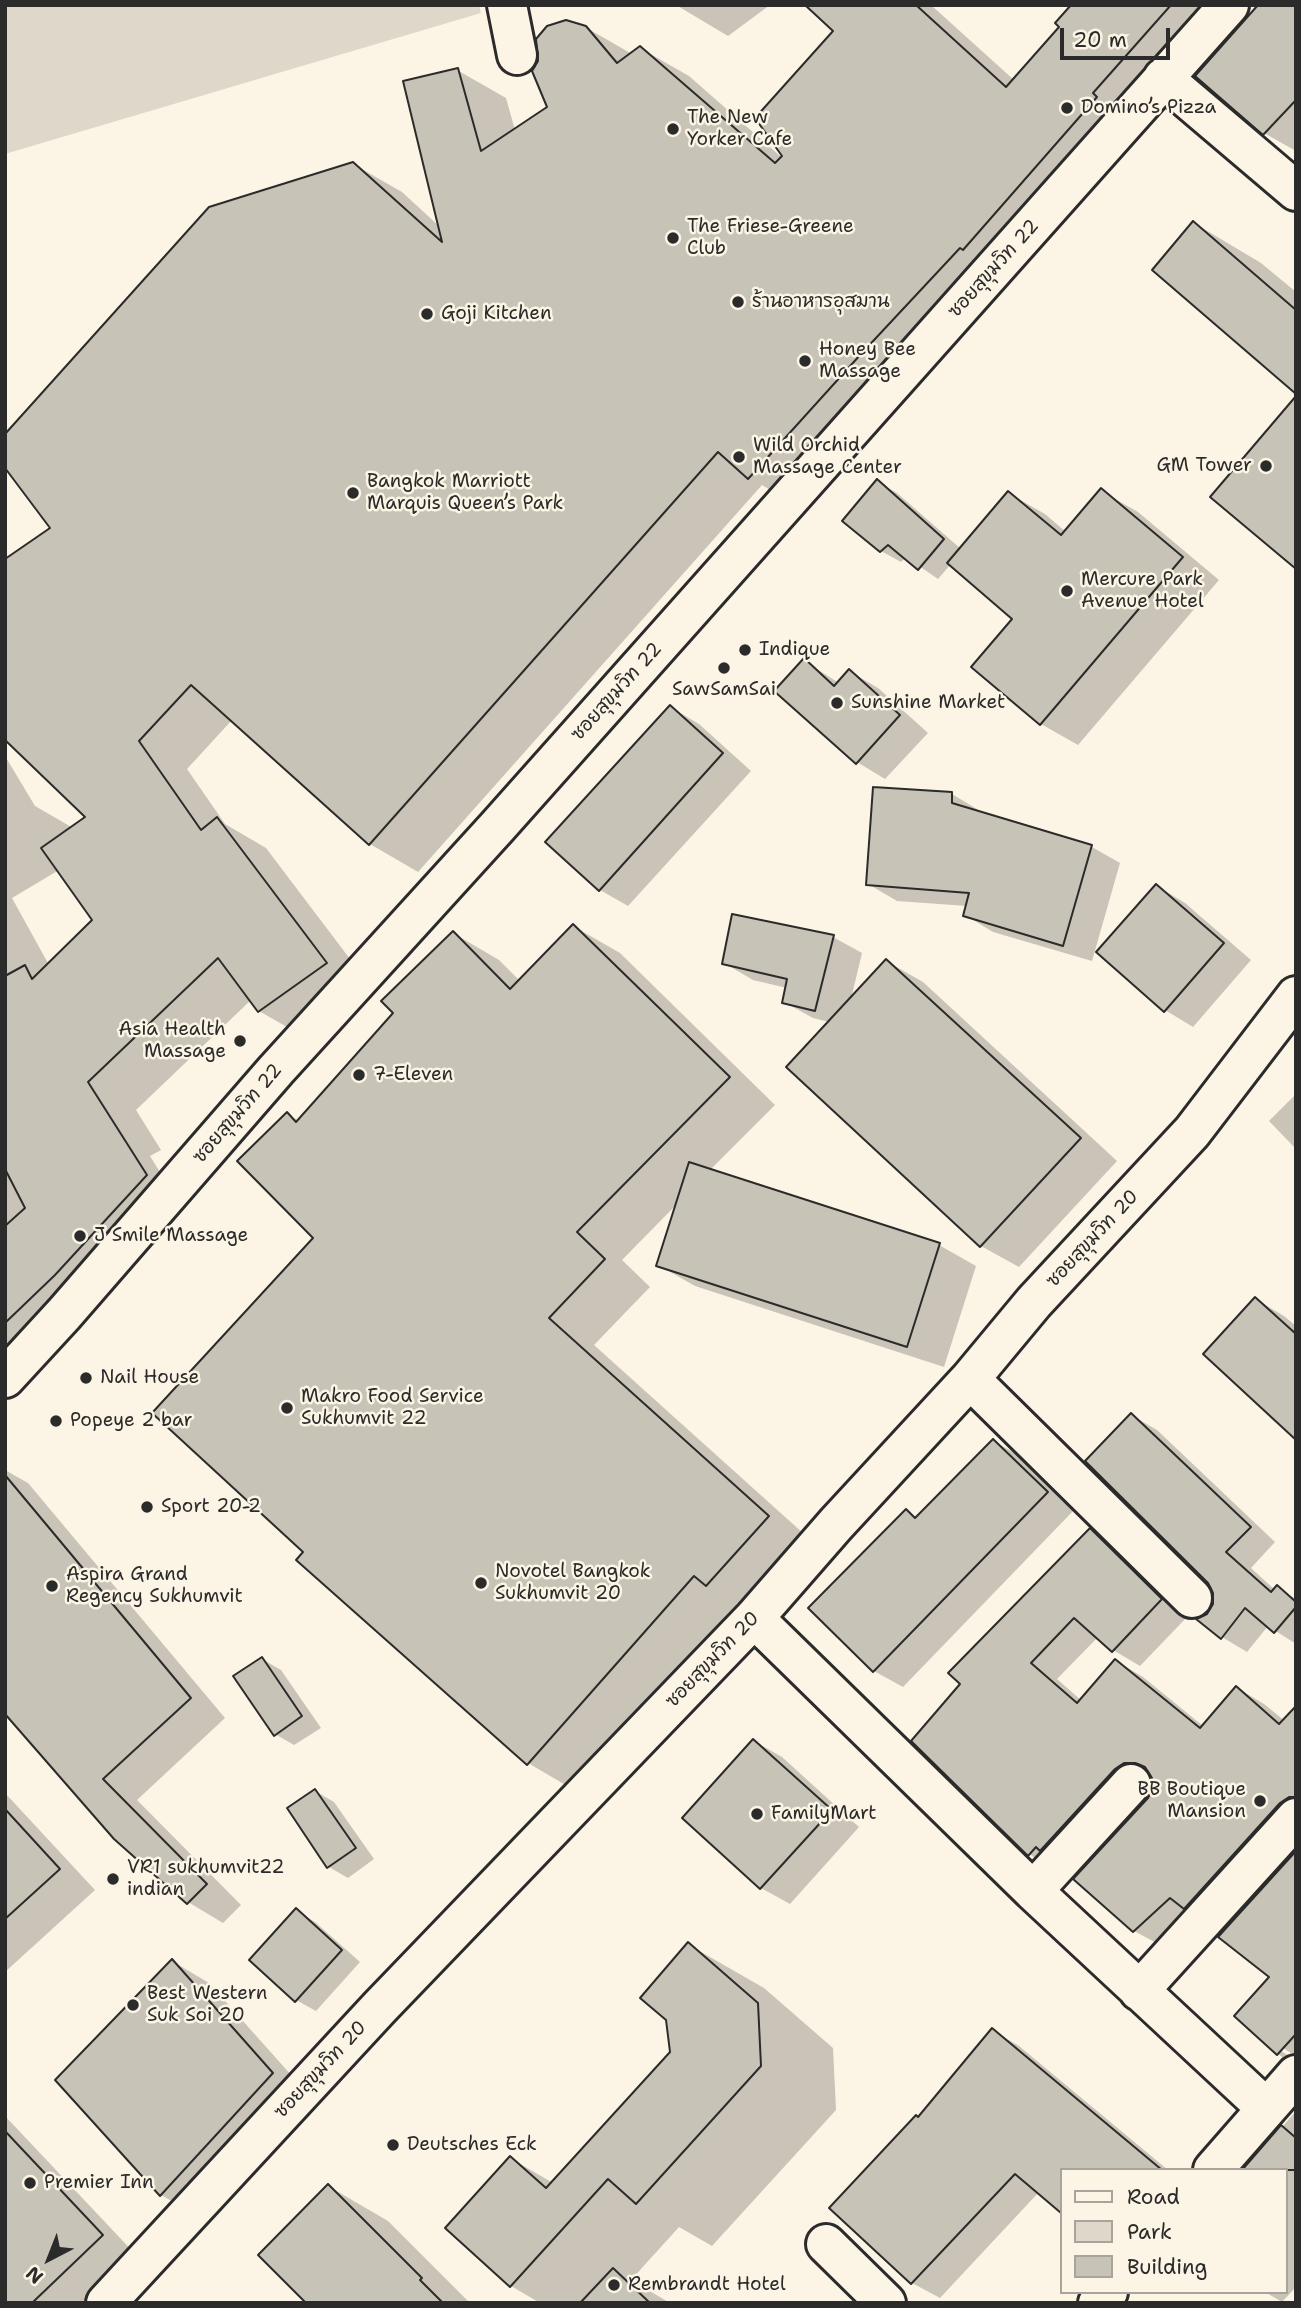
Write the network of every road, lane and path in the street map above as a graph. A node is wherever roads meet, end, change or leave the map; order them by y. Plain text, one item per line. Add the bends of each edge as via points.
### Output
1 (507, 5) edge
2 (1228, 5) edge
3 (517, 55) dead end
4 (1163, 78) junction
5 (1296, 191) edge
6 (1296, 996) edge
7 (5, 1378) edge
8 (970, 1379) junction
9 (1192, 1598) dead end
10 (754, 1618) junction
11 (1131, 1784) dead end
12 (1296, 1818) edge
13 (1033, 1891) junction
14 (1139, 1991) junction
15 (1296, 2075) edge
16 (1266, 2108) junction
17 (1215, 2168) edge
18 (826, 2244) dead end
19 (106, 2303) edge
20 (886, 2303) edge

1 - 3 street
2 - 4 street, ซอยสุขุมวิท 22
4 - 5 street
4 - 7 street, ซอยสุขุมวิท 22
6 - 8 street, ซอยสุขุมวิท 20 via 1192,1132 1034,1301
8 - 9 street
8 - 10 street, ซอยสุขุมวิท 20
10 - 13 street
10 - 19 street, ซอยสุขุมวิท 20 via 379,2008
11 - 13 street
12 - 14 street
13 - 14 street
14 - 16 street
15 - 16 street
16 - 17 street
18 - 20 street

